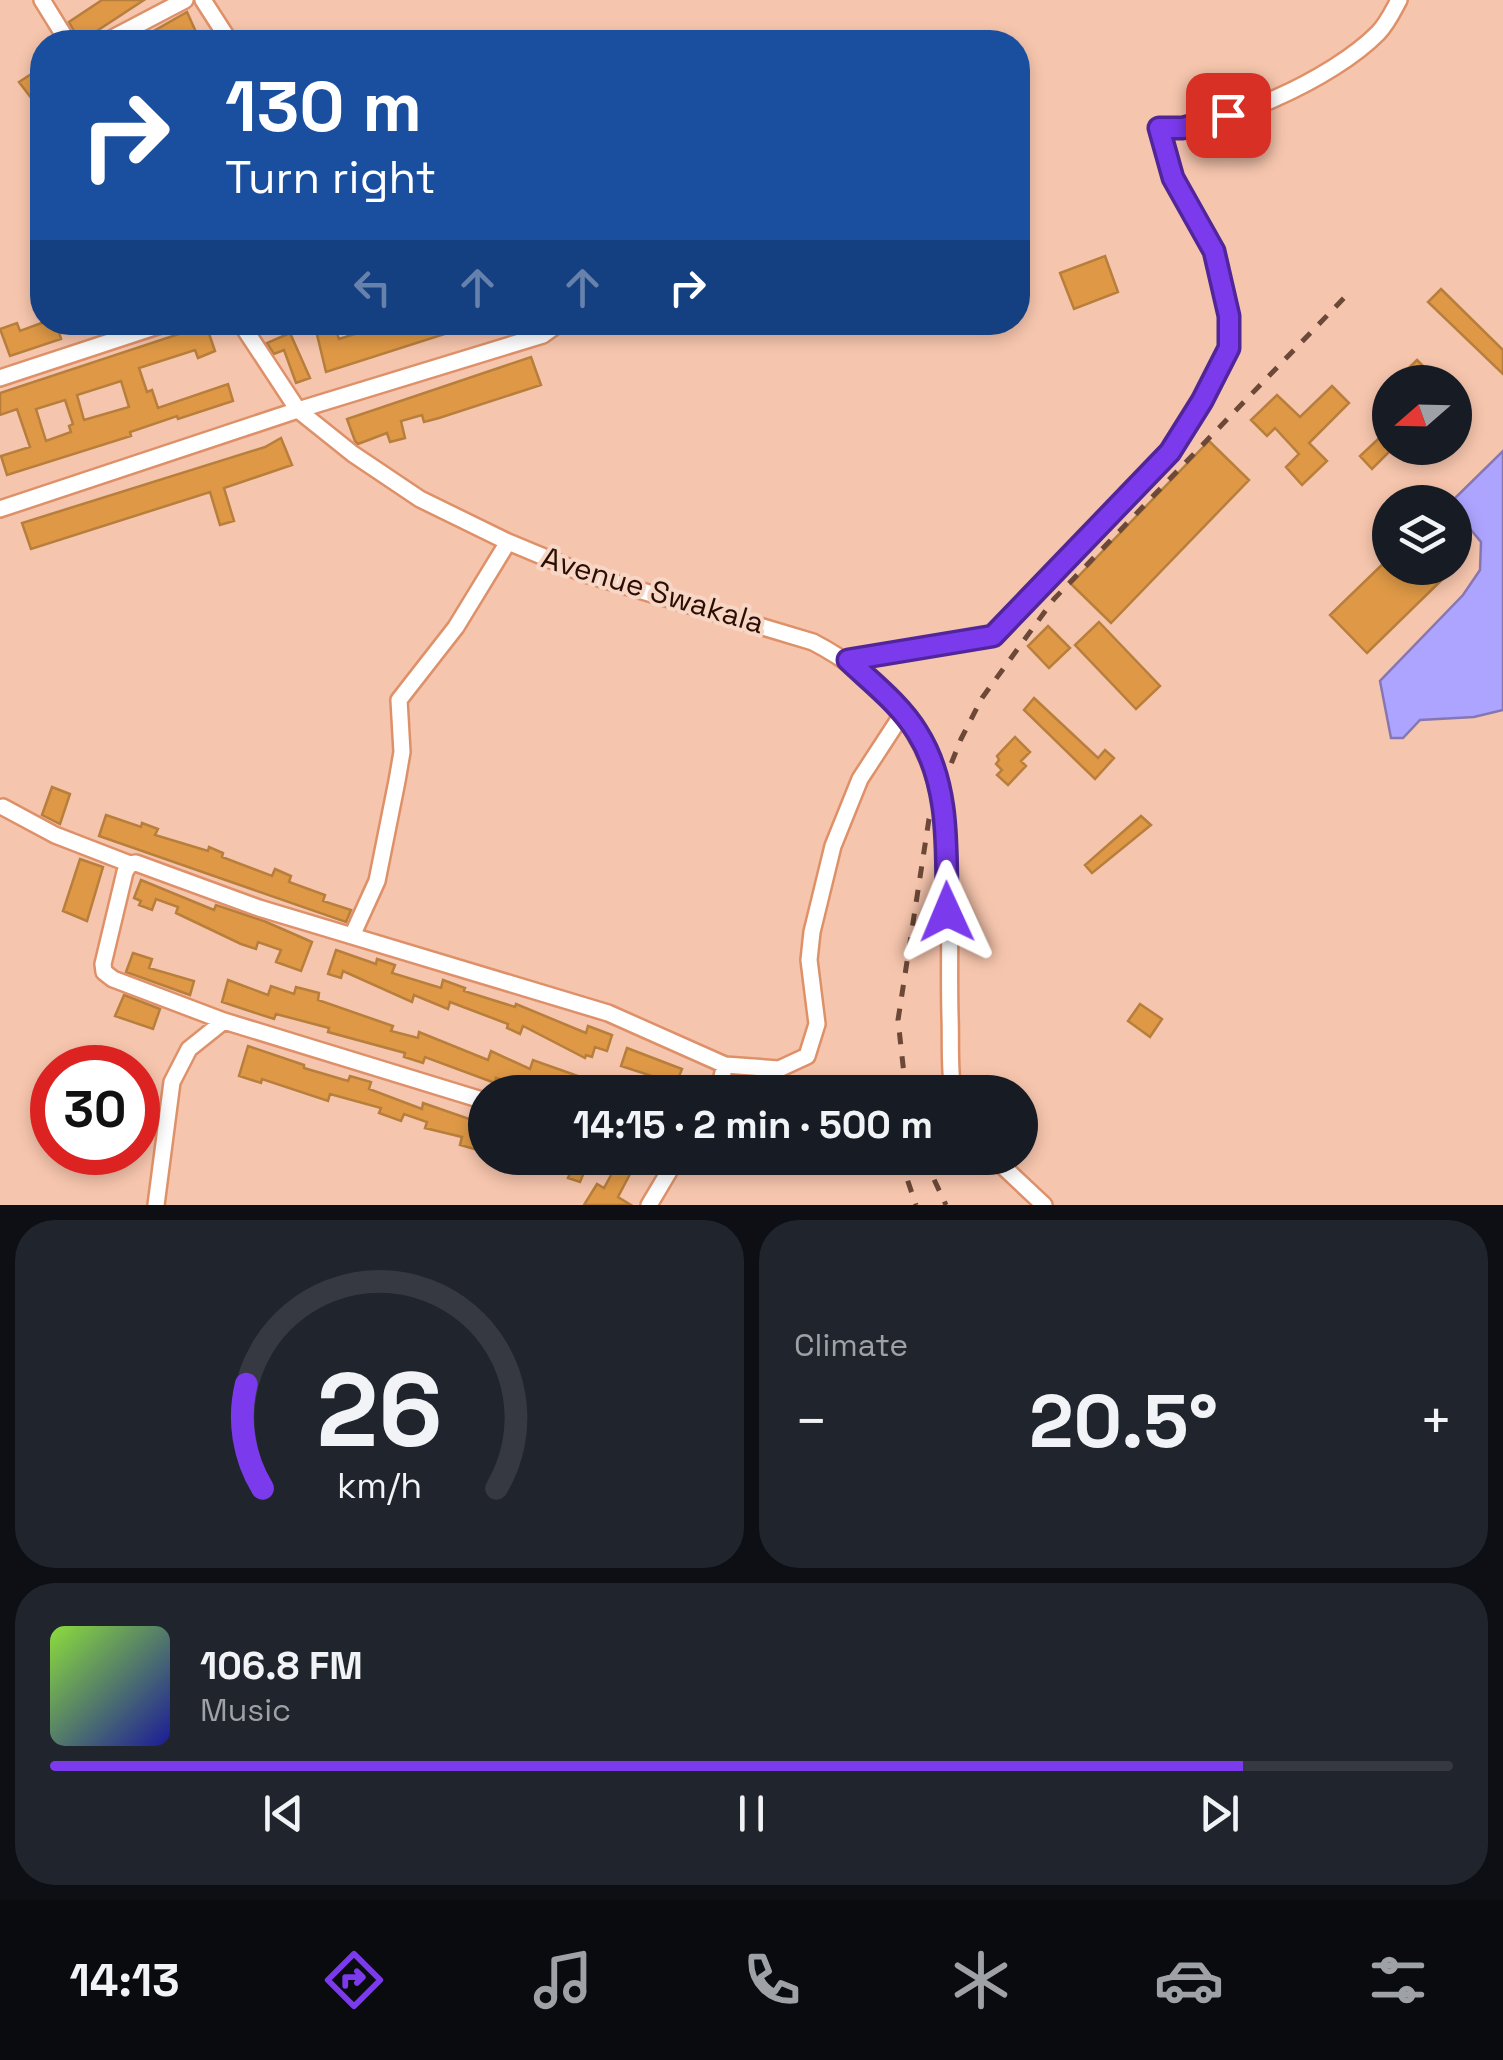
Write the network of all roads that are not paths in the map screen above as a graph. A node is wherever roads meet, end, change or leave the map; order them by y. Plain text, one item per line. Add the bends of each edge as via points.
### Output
1 (42, 0) edge
2 (184, 0) edge
3 (204, 0) edge
4 (1399, 0) edge
5 (61, 30) edge
6 (128, 30) edge
7 (223, 30) edge
8 (131, 335) edge
9 (249, 335) edge
10 (540, 335) edge
11 (0, 378) edge
12 (298, 410) junction
13 (0, 510) edge
14 (508, 542) junction
15 (848, 660) junction
16 (903, 713) junction
17 (2, 807) dead end
18 (130, 864) junction
19 (352, 936) junction
20 (224, 1021) junction
21 (724, 1064) junction
22 (722, 1075) edge
23 (953, 1075) edge
24 (468, 1096) edge
25 (667, 1175) edge
26 (1012, 1175) edge
27 (156, 1205) edge
28 (649, 1205) edge
29 (1044, 1205) edge

1 - 5 street
2 - 6 street
3 - 7 street
4 - 15 street via 1382,30 1325,76 1228,115 1159,128 1173,178 1214,251 1229,316 1229,348 1170,452 993,636
8 - 11 street
9 - 12 street, Avenue Swakala
10 - 12 street
12 - 13 street
12 - 14 street, Avenue Swakala via 420,499
14 - 15 street, Avenue Swakala via 585,574 761,623
14 - 19 street via 456,627 399,700 397,781 377,881
15 - 16 street, Avenue Swakala
16 - 21 street via 860,779 834,846 812,932 818,1024 806,1056 779,1069
16 - 23 street, Avenue Swakala via 919,735 945,812
17 - 18 street
18 - 19 street
18 - 20 street via 104,972
19 - 21 street via 608,1012
20 - 24 street
20 - 27 street via 189,1049 172,1082
21 - 22 street
25 - 28 street
26 - 29 street

